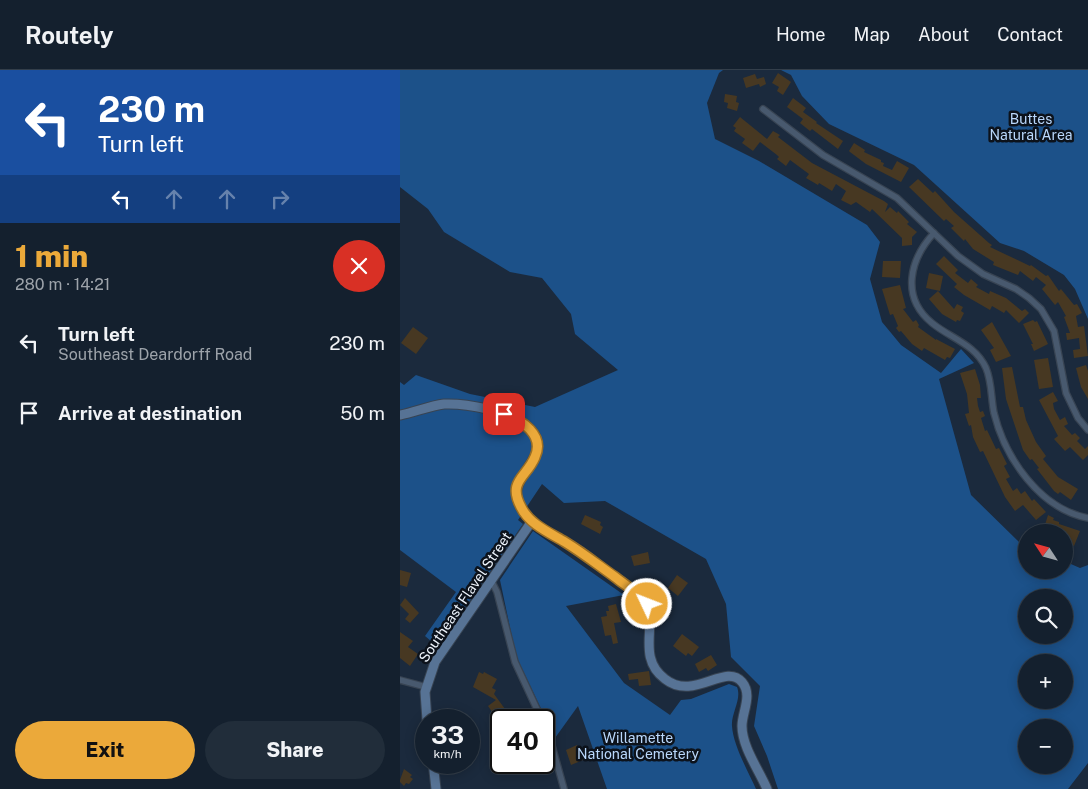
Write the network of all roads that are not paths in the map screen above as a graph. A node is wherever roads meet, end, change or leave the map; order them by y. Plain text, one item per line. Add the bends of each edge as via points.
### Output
1 (763, 109) dead end
2 (934, 234) junction
3 (400, 415) edge
4 (1088, 430) edge
5 (1088, 518) edge
6 (532, 521) junction
7 (491, 580) junction
8 (400, 680) edge
9 (426, 687) junction
10 (426, 709) edge
11 (537, 709) edge
12 (555, 757) edge
13 (434, 774) edge
14 (436, 789) edge
15 (564, 789) edge
16 (767, 789) edge

1 - 2 street via 823,155 897,198
2 - 4 street via 970,265 1016,289 1041,309 1054,331 1069,402
2 - 5 street via 914,264 912,282 918,307 930,322 966,344 981,360 986,369 1000,431 1024,473 1042,494 1059,506
3 - 6 street via 439,405 462,405 513,417 526,424 536,439 537,452 519,479 517,495 521,507
6 - 7 street, Southeast Flavel Street
6 - 16 street via 582,552 642,598 649,610 649,652 665,680 690,687 728,675 742,683 747,694 742,719 743,736
7 - 9 street, Southeast Flavel Street via 435,662
7 - 11 street via 515,662
8 - 9 street
9 - 10 street, Southeast Flavel Street
12 - 15 street
13 - 14 street

